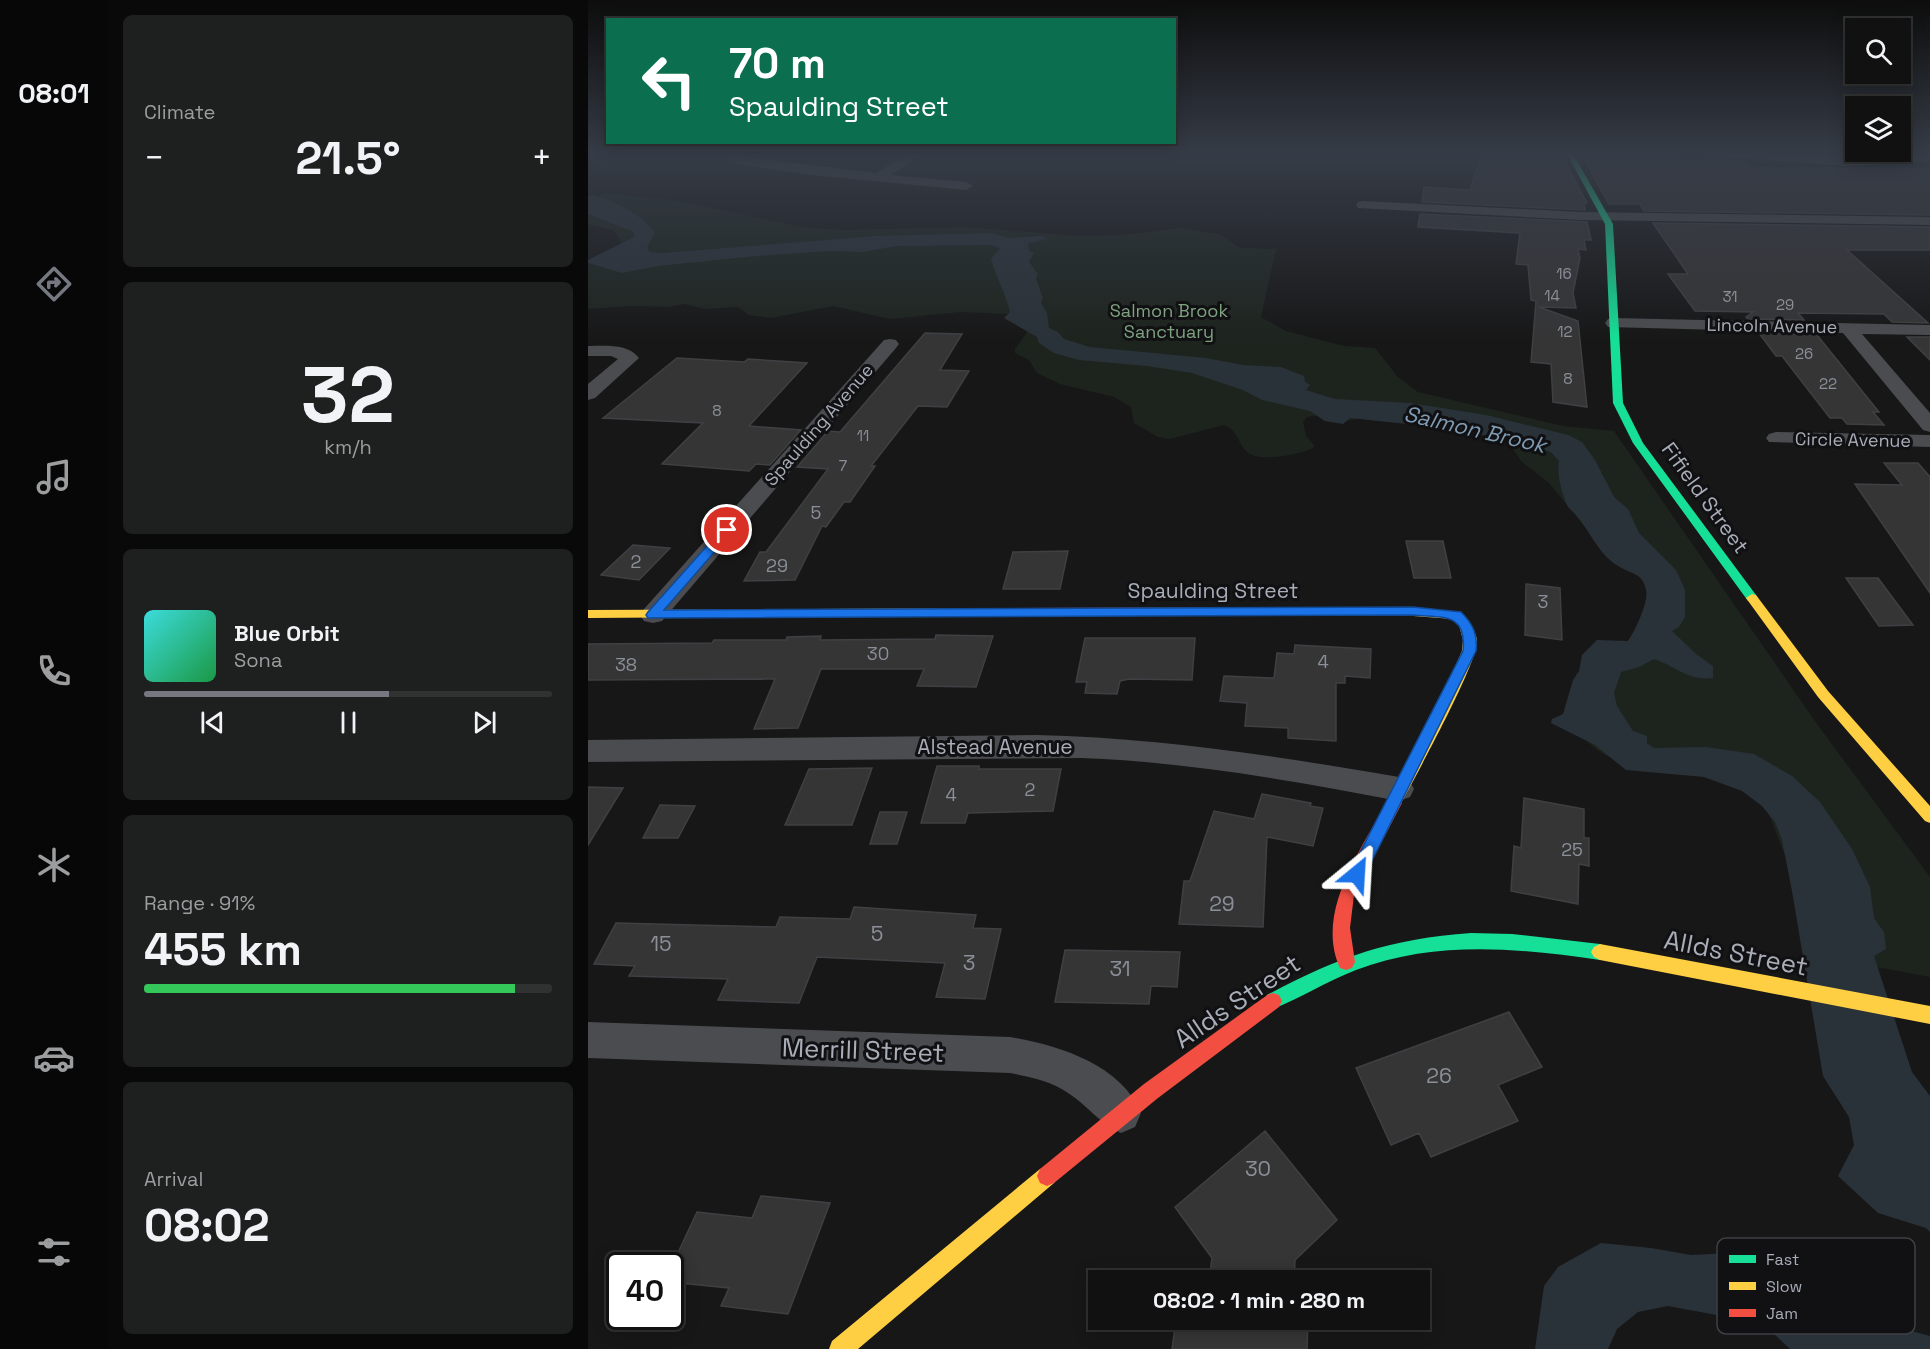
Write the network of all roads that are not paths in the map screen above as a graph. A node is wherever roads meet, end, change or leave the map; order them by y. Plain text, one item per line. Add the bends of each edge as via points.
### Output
1 (1565, 215) edge
2 (1606, 217) junction
3 (1930, 221) edge
4 (1614, 323) junction
5 (1848, 328) junction
6 (1930, 330) edge
7 (890, 344) dead end
8 (588, 351) edge
9 (588, 393) edge
10 (1930, 426) edge
11 (1776, 438) dead end
12 (1930, 441) edge
13 (588, 615) edge
14 (653, 615) junction
15 (588, 751) edge
16 (1400, 789) junction
17 (1930, 817) edge
18 (1346, 962) junction
19 (1930, 1015) edge
20 (588, 1040) edge
21 (1121, 1113) junction
22 (840, 1349) edge

1 - 2 street
2 - 3 street
2 - 4 street, Fifield Street
4 - 5 street, Lincoln Avenue
4 - 17 street, Fifield Street via 1618,403 1638,443 1823,694
5 - 6 street, Lincoln Avenue
5 - 10 street
7 - 14 street, Spaulding Avenue
8 - 9 street via 614,351 630,358
11 - 12 street, Circle Avenue
13 - 14 street, Spaulding Street
14 - 16 street, Spaulding Street via 1413,611 1457,615 1465,624 1469,651
15 - 16 street, Alstead Avenue via 1100,748 1242,761
16 - 18 street, Spaulding Street via 1342,908 1340,925
18 - 19 street, Allds Street via 1430,943 1514,940 1561,945
18 - 21 street, Allds Street via 1274,999
20 - 21 street, Merrill Street via 1010,1056 1067,1069 1093,1085
21 - 22 street, Allds Street

